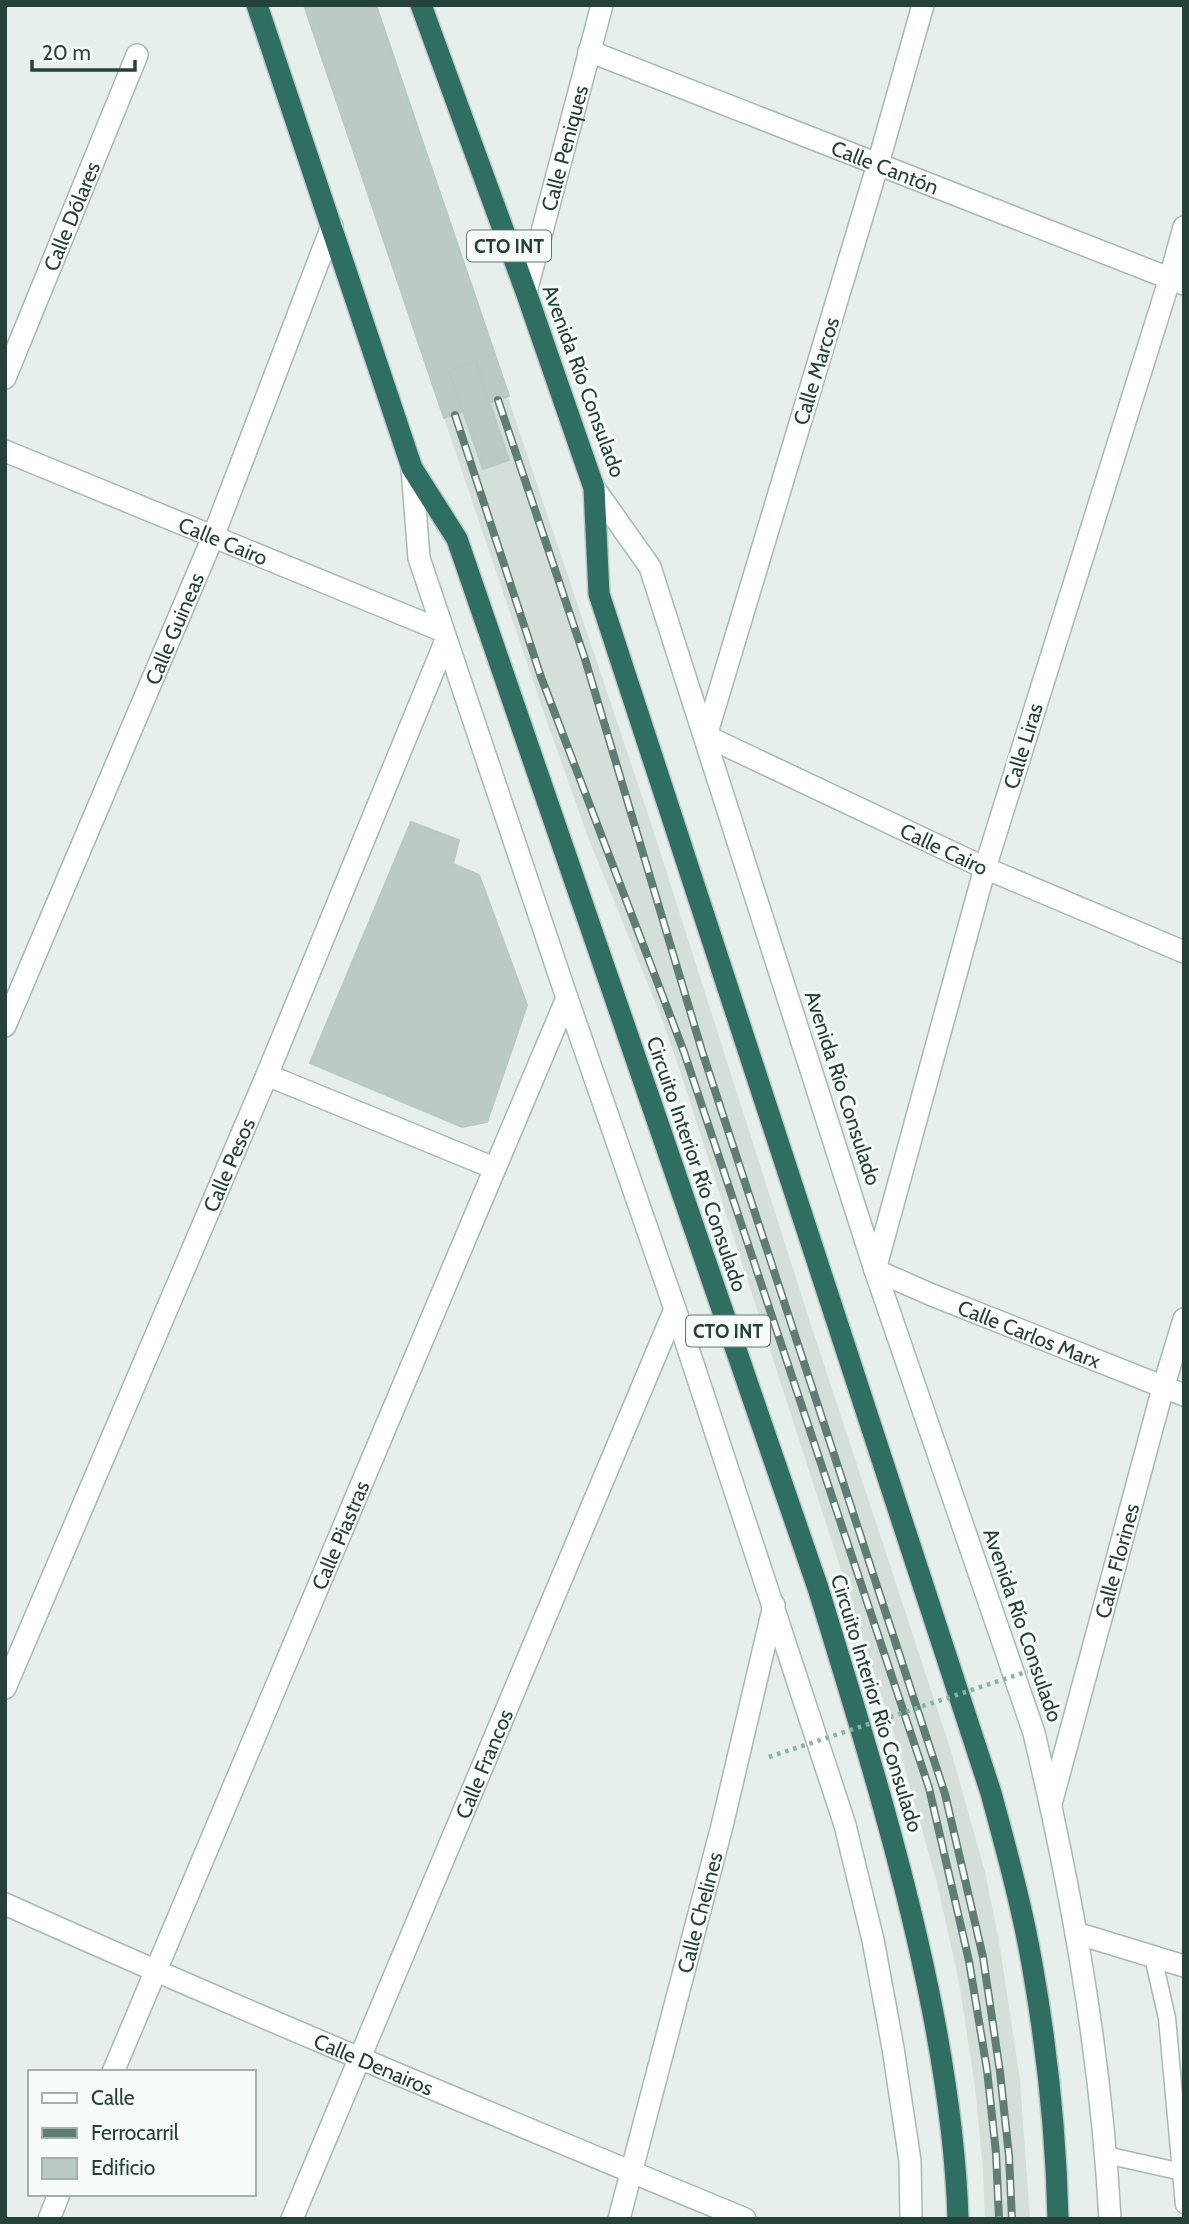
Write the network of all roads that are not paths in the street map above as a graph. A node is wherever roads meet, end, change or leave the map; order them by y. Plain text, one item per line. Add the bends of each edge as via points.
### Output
1 (257, 5) edge
2 (421, 5) edge
3 (602, 5) edge
4 (923, 5) edge
5 (589, 51) junction
6 (137, 55) dead end
7 (878, 164) junction
8 (332, 226) junction
9 (1184, 227) edge
10 (1177, 281) edge
11 (526, 292) junction
12 (5, 378) edge
13 (5, 451) edge
14 (412, 468) junction
15 (594, 488) junction
16 (213, 537) junction
17 (445, 636) junction
18 (706, 736) junction
19 (985, 868) junction
20 (1184, 952) edge
21 (567, 998) junction
22 (5, 1026) edge
23 (267, 1075) junction
24 (494, 1168) junction
25 (875, 1270) junction
26 (675, 1309) junction
27 (1184, 1319) edge
28 (1163, 1388) junction
29 (1184, 1395) edge
30 (774, 1605) junction
31 (5, 1688) edge
32 (1051, 1804) junction
33 (5, 1903) edge
34 (1076, 1933) junction
35 (1153, 1957) junction
36 (1184, 1966) edge
37 (157, 1972) junction
38 (359, 2058) junction
39 (114, 2070) edge
40 (1106, 2155) junction
41 (632, 2172) junction
42 (1182, 2172) junction
43 (58, 2196) edge
44 (1184, 2205) edge
45 (49, 2219) edge
46 (292, 2219) edge
47 (619, 2219) edge
48 (745, 2219) edge
49 (911, 2219) edge
50 (958, 2219) edge
51 (1058, 2219) edge
52 (1110, 2219) edge

1 - 8 highway, CTO INT
2 - 11 highway, Avenida Río Consulado / CTO INT
3 - 5 street, Calle Peniques
4 - 7 street, Calle Marcos
5 - 7 street, Calle Cantón
5 - 11 street, Calle Peniques
6 - 12 street, Calle Dólares
7 - 10 street, Calle Cantón
7 - 18 street, Calle Marcos
8 - 14 highway, CTO INT
8 - 16 street, Calle Guineas
9 - 10 street, Calle Liras
10 - 19 street, Calle Liras
11 - 15 highway, Avenida Río Consulado / CTO INT
13 - 16 street, Calle Cairo
14 - 17 street, CTO INT via 419,558
14 - 50 highway, Circuito Interior Río Consulado / CTO INT via 457,539 826,1614 871,1759 920,1945 944,2075
15 - 18 street, Avenida Río Consulado / CTO INT via 650,567
15 - 51 highway, CTO INT via 599,594 991,1793 1032,1962 1046,2057
16 - 17 street, Calle Cairo
16 - 22 street, Calle Guineas
17 - 21 street, CTO INT
17 - 23 street, Calle Pesos
18 - 19 street, Calle Cairo
18 - 25 street, Avenida Río Consulado / CTO INT
19 - 20 street, Calle Cairo
19 - 25 street, Calle Liras
21 - 24 street, Calle Piastras
21 - 26 street, CTO INT
23 - 24 street
23 - 31 street, Calle Pesos
24 - 37 street, Calle Piastras
25 - 28 street, Calle Carlos Marx
25 - 32 street, Avenida Río Consulado / CTO INT via 1029,1720
26 - 30 street, CTO INT
26 - 38 street, Calle Francos
27 - 28 street, Calle Florines
28 - 29 street, Calle Carlos Marx
28 - 32 street, Calle Florines
30 - 41 street, Calle Chelines
30 - 49 street, CTO INT via 845,1825 873,1940 910,2161
32 - 34 street, Avenida Río Consulado / CTO INT
33 - 37 street, Calle Denairos
34 - 35 street
34 - 40 street, Avenida Río Consulado / CTO INT via 1100,2082
35 - 36 street
35 - 42 lane via 1167,2018
37 - 38 street, Calle Denairos
37 - 39 street, Calle Piastras
38 - 41 street, Calle Denairos
38 - 46 street, Calle Francos
40 - 42 lane
40 - 52 street, Avenida Río Consulado / CTO INT
41 - 47 street, Calle Chelines
41 - 48 street, Calle Denairos
42 - 44 lane
43 - 45 street

